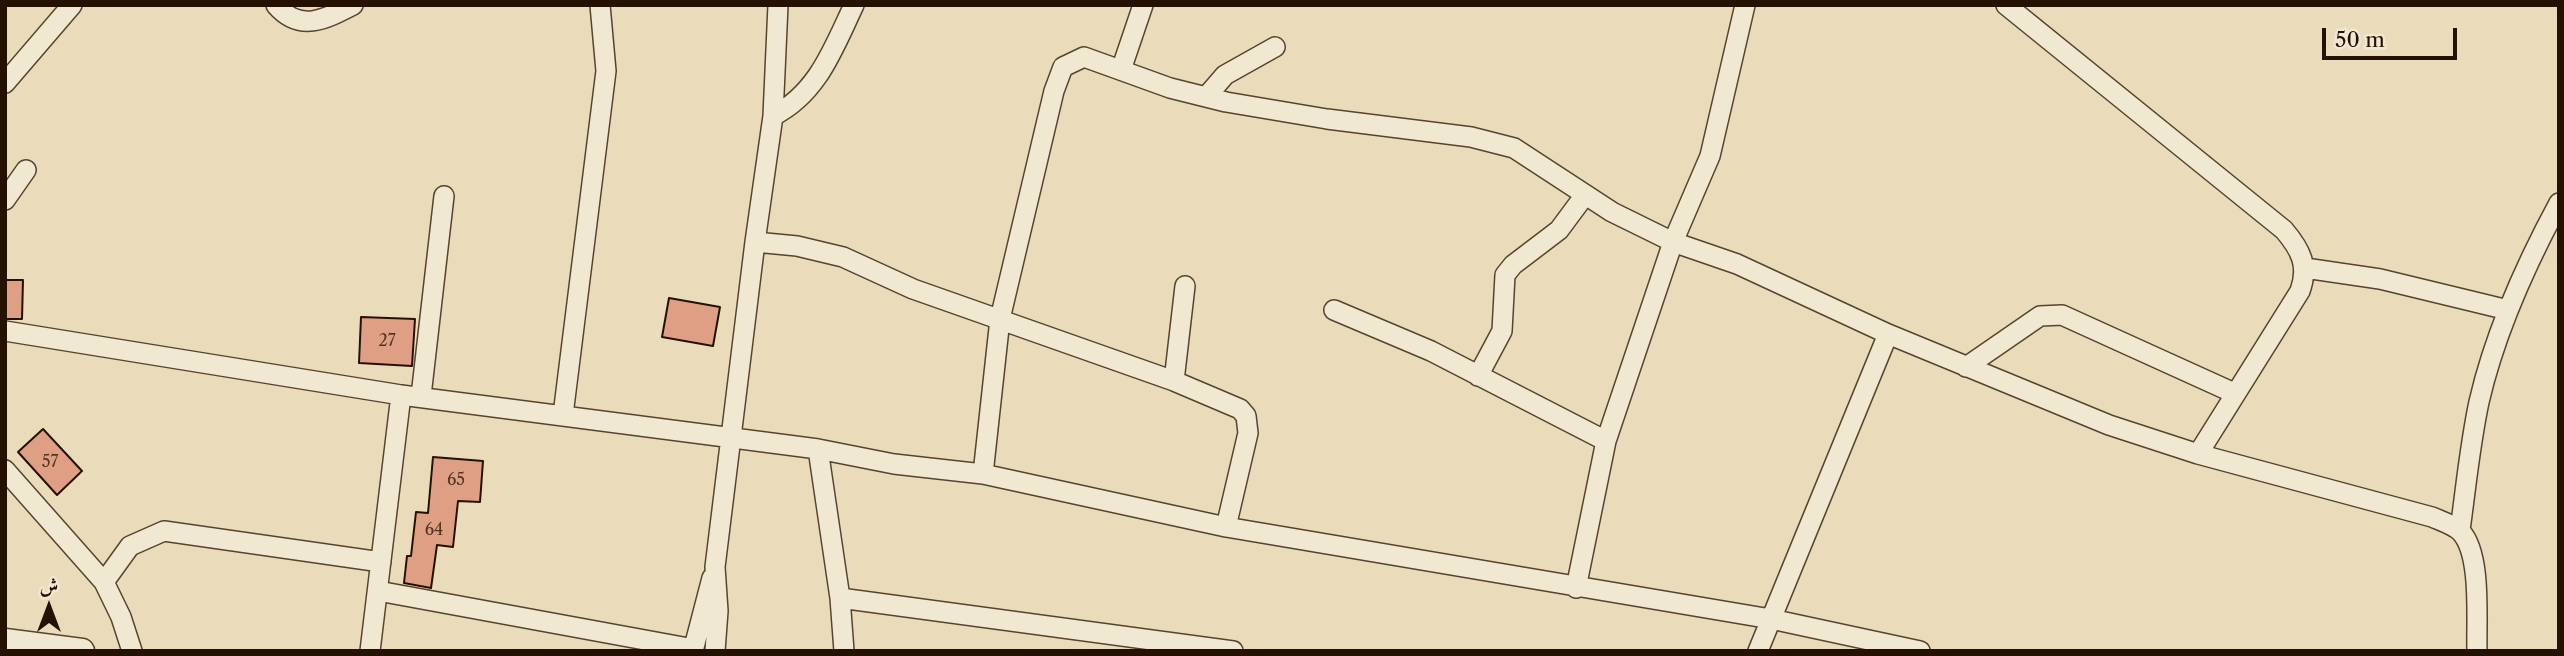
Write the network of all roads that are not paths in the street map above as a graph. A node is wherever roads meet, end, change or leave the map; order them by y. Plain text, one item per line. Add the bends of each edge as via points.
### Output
1 (72, 5) edge
2 (276, 5) edge
3 (354, 5) edge
4 (600, 5) edge
5 (778, 5) edge
6 (854, 5) edge
7 (1143, 5) edge
8 (1745, 5) edge
9 (2006, 5) edge
10 (1275, 47) dead end
11 (1121, 70) junction
12 (5, 83) edge
13 (1206, 97) junction
14 (773, 116) junction
15 (26, 170) dead end
16 (1585, 195) junction
17 (444, 196) dead end
18 (5, 200) edge
19 (2559, 203) edge
20 (755, 242) junction
21 (1673, 242) junction
22 (2305, 268) junction
23 (1185, 286) dead end
24 (1334, 310) dead end
25 (2508, 310) junction
26 (1000, 318) junction
27 (5, 331) edge
28 (1888, 334) junction
29 (1966, 367) junction
30 (1478, 376) junction
31 (1174, 380) junction
32 (2235, 393) junction
33 (401, 395) junction
34 (421, 396) junction
35 (564, 415) junction
36 (733, 440) junction
37 (1606, 441) junction
38 (818, 449) junction
39 (2198, 454) junction
40 (5, 470) edge
41 (984, 474) junction
42 (1226, 527) junction
43 (2460, 530) junction
44 (381, 562) junction
45 (715, 567) junction
46 (104, 582) junction
47 (1576, 588) junction
48 (378, 591) junction
49 (840, 598) junction
50 (1771, 619) junction
51 (5, 641) edge
52 (694, 650) edge
53 (82, 651) edge
54 (132, 651) edge
55 (370, 651) edge
56 (715, 651) edge
57 (844, 651) edge
58 (1233, 651) edge
59 (1758, 651) edge
60 (1920, 651) edge
61 (2477, 651) edge

1 - 12 street
2 - 3 street via 296,21 317,22
4 - 35 street via 606,71
5 - 14 street
6 - 14 street via 808,92
7 - 11 street
8 - 21 street via 1710,156
9 - 22 street via 2284,230 2302,255
10 - 13 street via 1225,75
11 - 13 street
11 - 26 street via 1084,57 1063,67 1057,78
13 - 16 street via 1496,142 1535,159
14 - 20 street
15 - 18 street
16 - 21 street
16 - 30 street via 1554,235 1505,275 1502,331
17 - 34 street
19 - 25 street
20 - 26 street via 843,257 913,289
20 - 36 street
21 - 28 street via 1737,264
21 - 37 street
22 - 25 street via 2380,279
22 - 32 street via 2300,291
23 - 31 street
24 - 30 street
25 - 43 street via 2480,399
26 - 31 street
26 - 41 street
27 - 33 street
28 - 29 street
28 - 50 street
29 - 32 street via 2040,316 2062,315
29 - 39 street via 2109,425
30 - 37 street
31 - 42 street via 1231,404 1246,416 1248,433
32 - 39 street
33 - 34 street
33 - 44 street
34 - 35 street
35 - 36 street
36 - 38 street
36 - 45 street
37 - 47 street
38 - 41 street via 894,464
38 - 49 street
39 - 43 street via 2432,517
40 - 46 street
41 - 42 street
42 - 47 street
43 - 61 street via 2469,544 2475,580
44 - 46 street via 164,531 130,546
44 - 48 street
45 - 52 street
45 - 56 street
46 - 54 street
47 - 50 street
48 - 52 street
48 - 55 street
49 - 57 street
49 - 58 street
50 - 59 street
50 - 60 street
51 - 53 street

